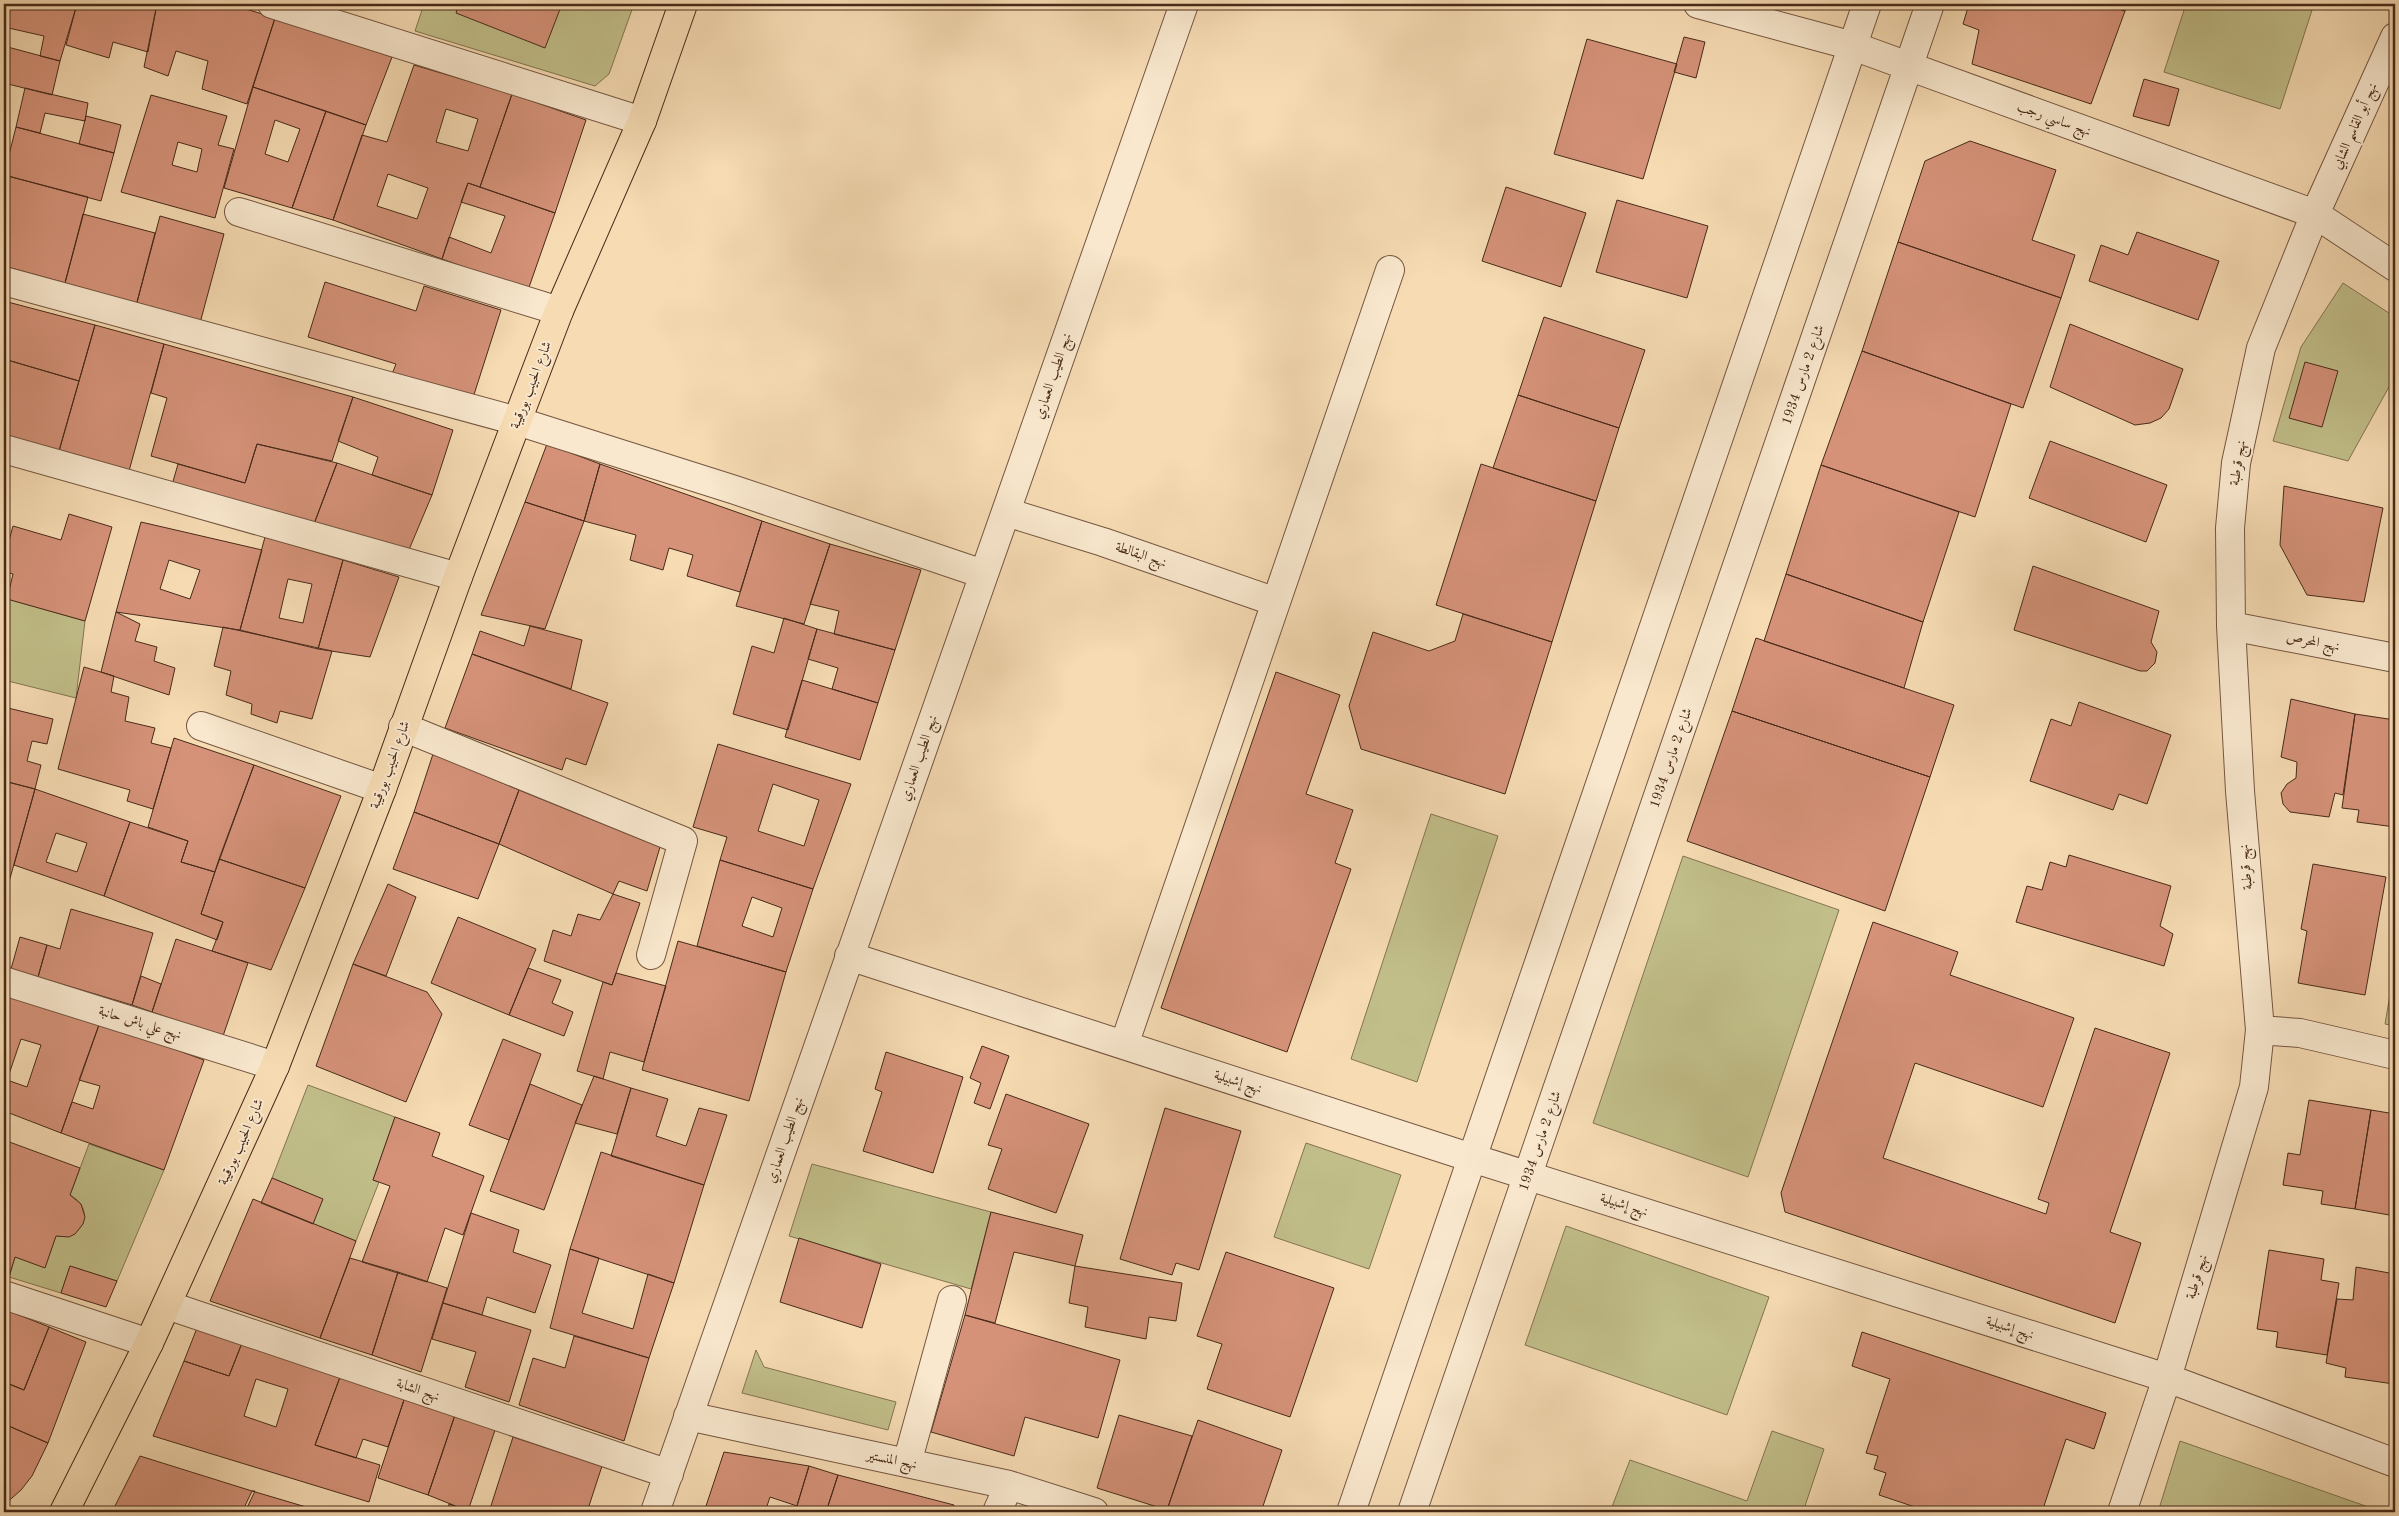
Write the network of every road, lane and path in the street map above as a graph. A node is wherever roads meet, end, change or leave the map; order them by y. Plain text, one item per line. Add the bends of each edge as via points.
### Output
1 (272, 4) edge
2 (682, 4) edge
3 (1184, 4) edge
4 (1698, 4) edge
5 (1867, 4) edge
6 (1930, 4) edge
7 (2395, 37) edge
8 (1853, 46) junction
9 (1909, 66) junction
10 (642, 121) junction
11 (238, 212) dead end
12 (2315, 214) junction
13 (2395, 267) edge
14 (1390, 270) dead end
15 (4, 281) edge
16 (560, 311) junction
17 (517, 421) junction
18 (5, 454) edge
19 (1006, 512) junction
20 (983, 574) junction
21 (458, 577) junction
22 (1276, 602) junction
23 (2231, 626) junction
24 (2395, 658) edge
25 (201, 726) dead end
26 (403, 727) junction
27 (382, 789) junction
28 (651, 955) dead end
29 (849, 956) junction
30 (4, 981) edge
31 (2260, 1030) junction
32 (1124, 1045) junction
33 (2395, 1055) edge
34 (275, 1066) junction
35 (1472, 1158) junction
36 (1528, 1175) junction
37 (4, 1295) edge
38 (952, 1300) dead end
39 (167, 1305) junction
40 (149, 1343) junction
41 (2167, 1378) junction
42 (688, 1416) junction
43 (2395, 1462) edge
44 (907, 1463) junction
45 (668, 1474) junction
46 (1009, 1485) junction
47 (64, 1512) edge
48 (655, 1512) edge
49 (997, 1512) edge
50 (1094, 1512) edge
51 (1351, 1512) edge
52 (1412, 1512) edge
53 (2122, 1512) edge

1 - 10 street
2 - 10 main road, شارع الحبيب بورقيبة
3 - 19 street, نهج الطيب العماري
4 - 8 street, نهج ساسي رجب
5 - 8 street
6 - 9 street, شارع 2 مارس 1934
7 - 12 street, نهج أبو القاسم الشابي
8 - 9 street, نهج ساسي رجب
8 - 35 street
9 - 12 street, نهج ساسي رجب
9 - 36 street, شارع 2 مارس 1934
10 - 16 main road, شارع الحبيب بورقيبة
11 - 16 street
12 - 13 street, نهج ساسي رجب
12 - 23 street, نهج قرطبة via 2261,348 2236,463 2230,528
14 - 22 street
15 - 17 street
16 - 17 main road, شارع الحبيب بورقيبة
17 - 20 street
17 - 21 main road, شارع الحبيب بورقيبة
18 - 21 street
19 - 20 street, نهج الطيب العماري
19 - 22 street, نهج البقالطة
20 - 29 street, نهج الطيب العماري
21 - 26 main road, شارع الحبيب بورقيبة
22 - 32 street
23 - 24 street, نهج المحرص
23 - 31 street, نهج قرطبة via 2240,791
25 - 27 street
26 - 27 main road, شارع الحبيب بورقيبة
26 - 28 street via 683,840
27 - 34 main road, شارع الحبيب بورقيبة
29 - 32 street, نهج إشبيلية
29 - 42 street, نهج الطيب العماري
30 - 34 street, نهج علي باش حانبة
31 - 33 street via 2300,1033
31 - 41 street, نهج قرطبة via 2254,1087
32 - 35 street, نهج إشبيلية
34 - 39 main road, شارع الحبيب بورقيبة
35 - 36 street, نهج إشبيلية
35 - 51 street
36 - 41 street, نهج إشبيلية
36 - 52 street, شارع 2 مارس 1934
37 - 40 street
38 - 44 street
39 - 40 main road, شارع الحبيب بورقيبة
39 - 45 street, نهج الشابة
40 - 47 main road, شارع الحبيب بورقيبة
41 - 43 street, نهج إشبيلية
41 - 53 street, نهج قرطبة
42 - 44 street, نهج المنستير
42 - 45 street, نهج الطيب العماري
44 - 46 street, نهج المنستير
45 - 48 street, نهج الطيب العماري
46 - 49 street
46 - 50 street, نهج المنستير

